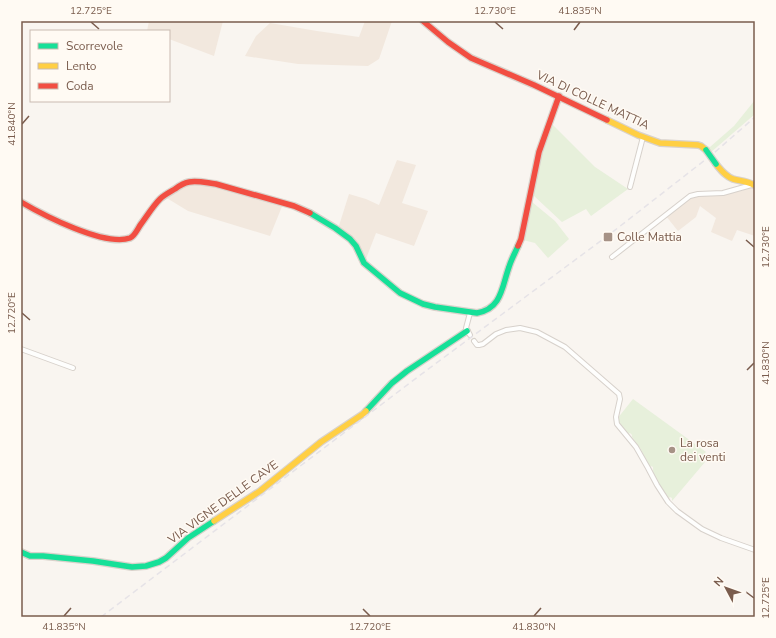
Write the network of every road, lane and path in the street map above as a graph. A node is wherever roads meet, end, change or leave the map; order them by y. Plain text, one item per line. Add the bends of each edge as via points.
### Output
1 (423, 21) edge
2 (559, 96) junction
3 (643, 137) junction
4 (754, 184) edge
5 (630, 187) dead end
6 (21, 202) edge
7 (612, 256) dead end
8 (470, 313) junction
9 (468, 333) joint
10 (474, 341) dead end
11 (21, 349) edge
12 (73, 368) dead end
13 (755, 550) edge
14 (21, 552) edge

1 - 2 street, VIA DI COLLE MATTIA via 471,58
2 - 3 street, VIA DI COLLE MATTIA
2 - 8 street via 539,150 521,236 499,297 495,304 484,312
3 - 4 street, VIA DI COLLE MATTIA, bridge via 664,143 701,146 723,172 735,180
3 - 5 street
4 - 7 street via 726,193 698,194 689,197
6 - 8 street via 51,218 82,230 129,240 160,198 189,182 213,184 308,211 351,240 364,263 400,294 431,306
8 - 9 street via 466,325
9 - 14 street, VIA VIGNE DELLE CAVE via 420,361 393,382 359,416 321,442 258,492 188,538 160,562 132,567 31,556
10 - 13 street via 477,345 482,345 502,331 520,328 539,334 565,348 619,394 616,424 630,438 668,502 702,529
11 - 12 street

